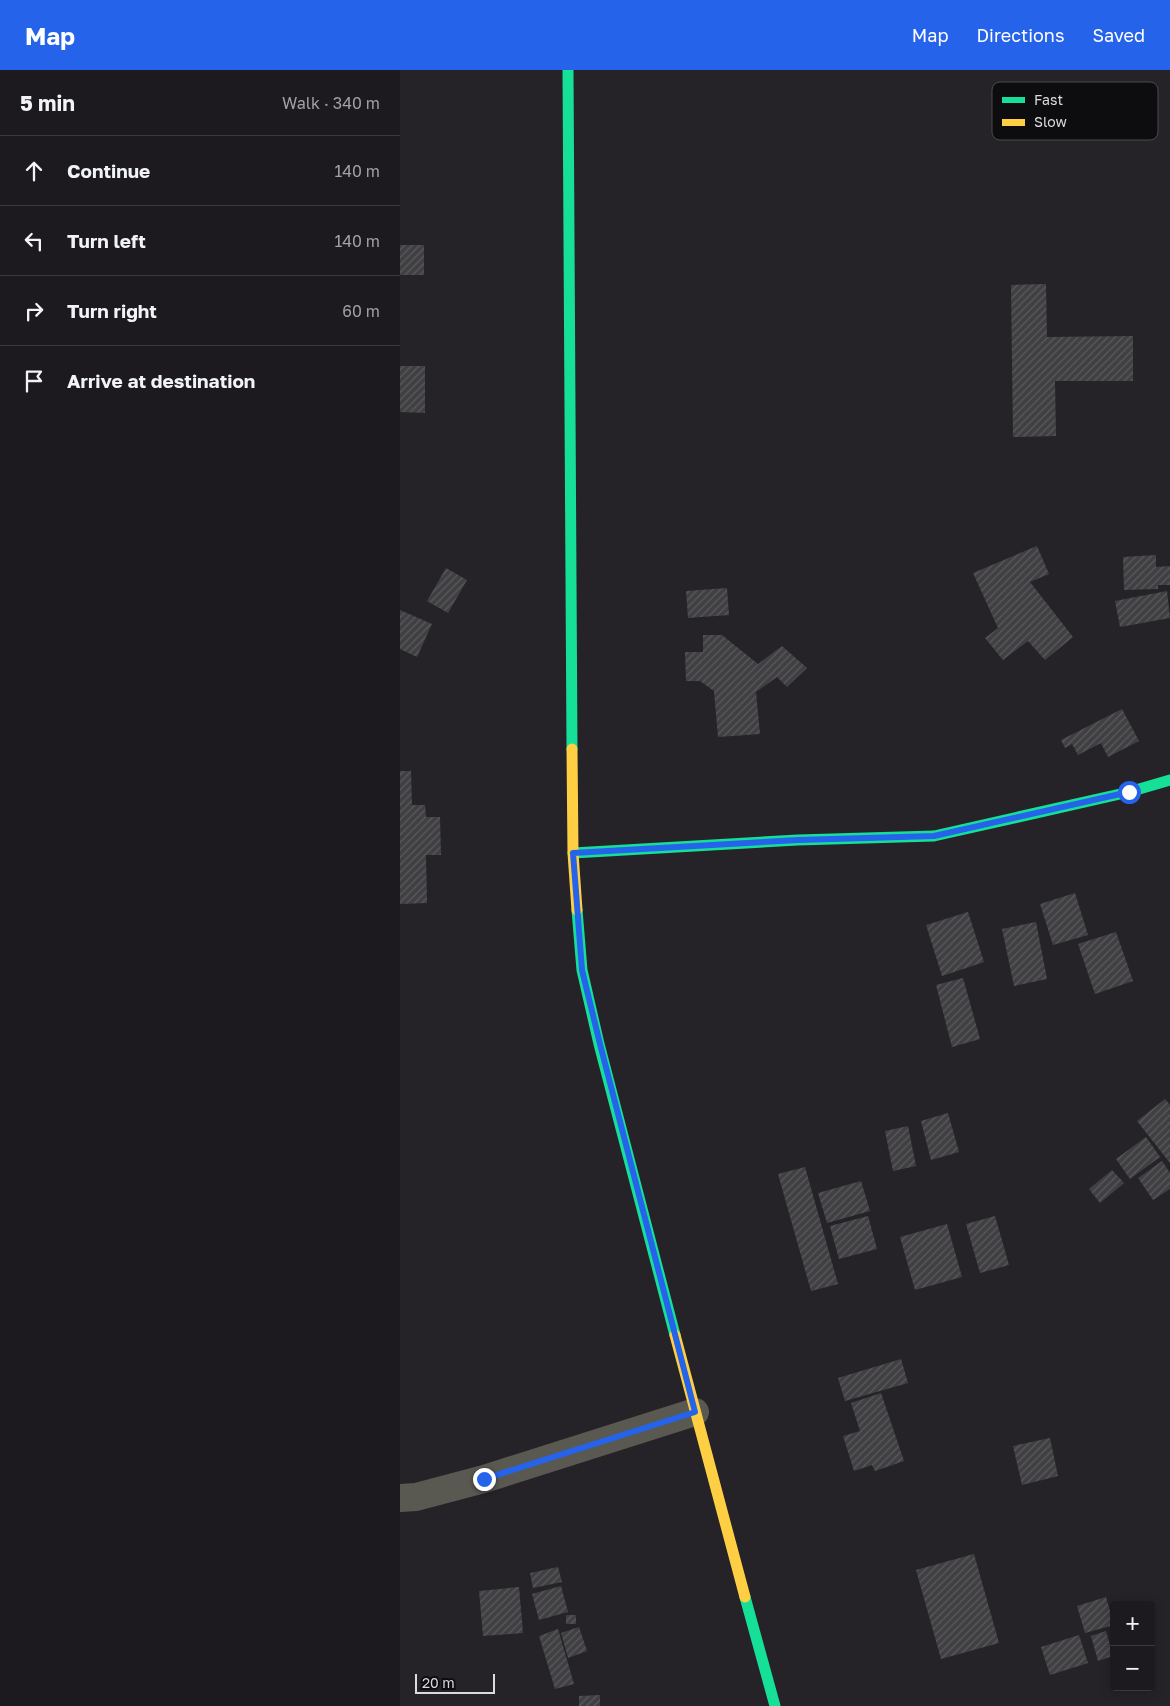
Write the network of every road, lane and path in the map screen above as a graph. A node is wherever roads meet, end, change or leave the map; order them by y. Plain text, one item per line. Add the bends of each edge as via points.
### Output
1 (568, 70) edge
2 (1170, 780) edge
3 (573, 853) junction
4 (695, 1412) junction
5 (400, 1498) edge
6 (775, 1706) edge

1 - 3 street
2 - 3 street via 934,836
3 - 4 street via 582,970
4 - 5 street via 484,1479 416,1497
4 - 6 street

